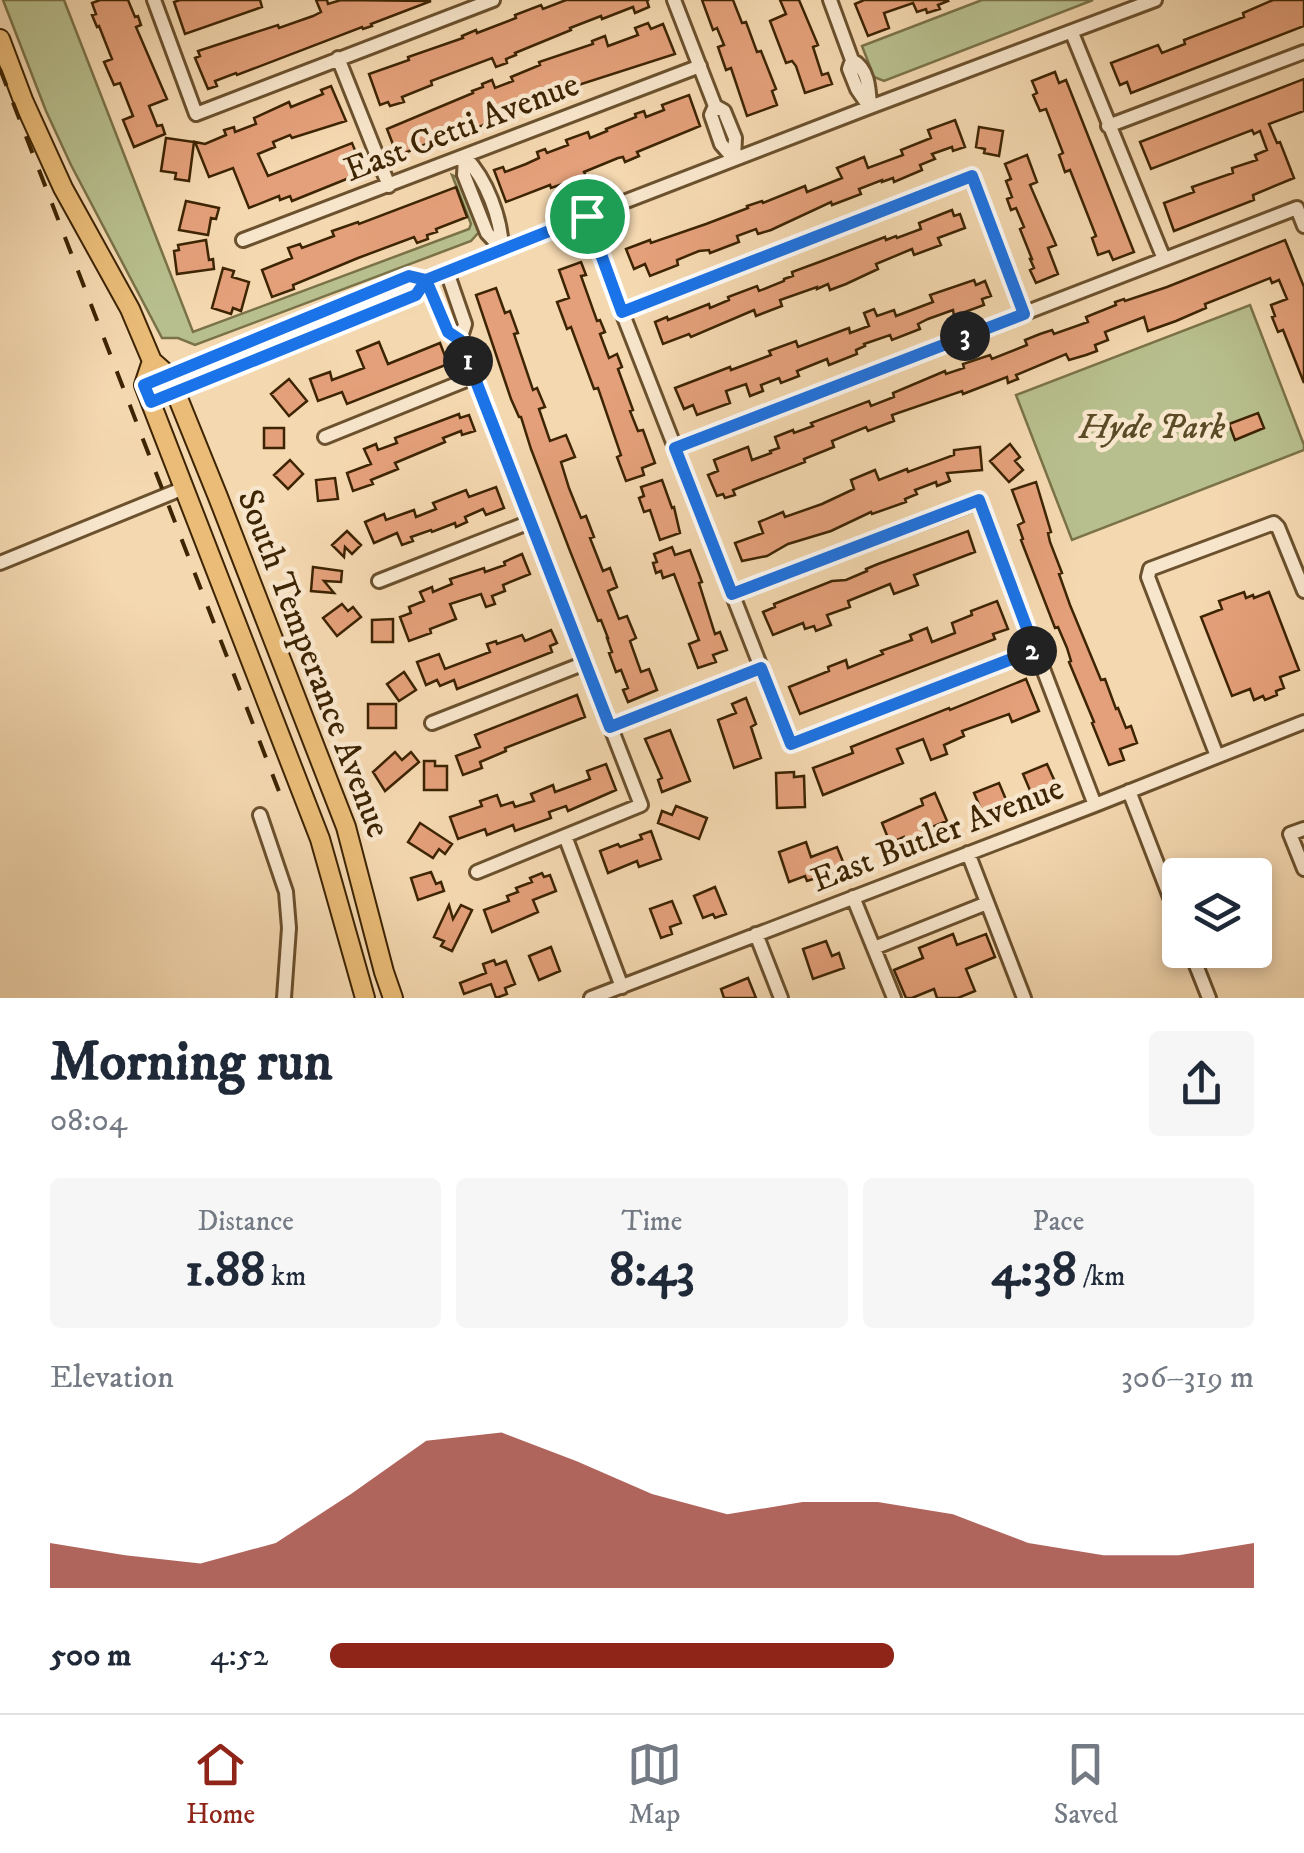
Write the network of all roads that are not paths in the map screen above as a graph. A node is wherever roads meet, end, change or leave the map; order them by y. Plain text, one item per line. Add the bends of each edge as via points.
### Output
1 (154, 0) edge
2 (446, 0) edge
3 (493, 0) edge
4 (674, 0) edge
5 (830, 0) edge
6 (1156, 0) edge
7 (452, 16) junction
8 (1072, 32) junction
9 (0, 39) edge
10 (1304, 52) edge
11 (338, 58) junction
12 (700, 66) junction
13 (870, 107) junction
14 (1108, 126) junction
15 (734, 159) junction
16 (389, 186) junction
17 (587, 216) junction
18 (1304, 226) edge
19 (244, 240) dead end
20 (502, 249) junction
21 (1164, 260) junction
22 (447, 272) junction
23 (426, 280) junction
24 (622, 312) junction
25 (1024, 314) junction
26 (460, 340) junction
27 (152, 361) junction
28 (474, 377) junction
29 (172, 384) junction
30 (148, 394) junction
31 (324, 438) dead end
32 (675, 448) junction
33 (184, 488) junction
34 (530, 522) junction
35 (0, 564) edge
36 (379, 581) dead end
37 (1304, 592) edge
38 (732, 594) junction
39 (1035, 650) junction
40 (586, 663) junction
41 (761, 668) junction
42 (1304, 722) edge
43 (432, 723) dead end
44 (610, 727) junction
45 (1217, 756) junction
46 (1129, 792) junction
47 (1095, 805) junction
48 (260, 816) dead end
49 (1304, 829) edge
50 (566, 836) junction
51 (968, 853) junction
52 (1304, 869) edge
53 (476, 872) dead end
54 (1162, 877) edge
55 (853, 897) junction
56 (987, 903) junction
57 (756, 934) junction
58 (874, 948) junction
59 (1197, 968) edge
60 (622, 987) junction
61 (284, 998) edge
62 (365, 998) edge
63 (393, 998) edge
64 (592, 998) edge
65 (781, 998) edge
66 (894, 998) edge
67 (1024, 998) edge
68 (1209, 998) edge

1 - 11 street via 196,114
2 - 7 street
3 - 7 street
4 - 12 street
5 - 13 street via 852,60 869,84
6 - 8 street
7 - 11 street
8 - 13 street
8 - 14 street
9 - 27 main road, South Temperance Avenue via 48,158
10 - 14 street
11 - 16 street
12 - 15 street via 735,138
12 - 16 street, East Cetti Avenue
13 - 15 street
14 - 21 street
15 - 17 street
16 - 19 street, East Cetti Avenue
17 - 20 street
17 - 24 street
18 - 21 street via 1297,208
20 - 20 street via 490,199 466,157 464,175 488,233
20 - 22 street
21 - 25 street
22 - 23 street
22 - 26 street via 465,324
23 - 26 street via 448,332
23 - 29 street via 416,295
23 - 29 street via 409,276
24 - 25 street via 972,176
24 - 32 street
25 - 32 street
26 - 28 street
27 - 29 main road, South Temperance Avenue
27 - 30 main road
28 - 31 street
28 - 34 street
29 - 30 street
29 - 63 main road, South Temperance Avenue via 346,827
30 - 33 main road, South Temperance Avenue
32 - 38 street
33 - 35 street
33 - 62 main road, South Temperance Avenue via 320,839
34 - 36 street
34 - 40 street
37 - 45 street via 1274,523 1150,569
38 - 39 street via 979,500
38 - 41 street
39 - 41 street via 791,744
39 - 47 street
40 - 43 street
40 - 44 street
41 - 44 street
42 - 45 street, East Butler Avenue
44 - 50 street via 641,805
45 - 46 street, East Butler Avenue
46 - 47 street, East Butler Avenue
46 - 54 street
47 - 51 street, East Butler Avenue
48 - 61 street via 286,892
49 - 52 street via 1290,834
50 - 53 street
50 - 60 street
51 - 55 street, East Butler Avenue
51 - 56 street
55 - 57 street, East Butler Avenue
55 - 58 street
56 - 58 street
56 - 67 street
57 - 60 street, East Butler Avenue
57 - 65 street
58 - 66 street
59 - 68 street
60 - 64 street, East Butler Avenue

